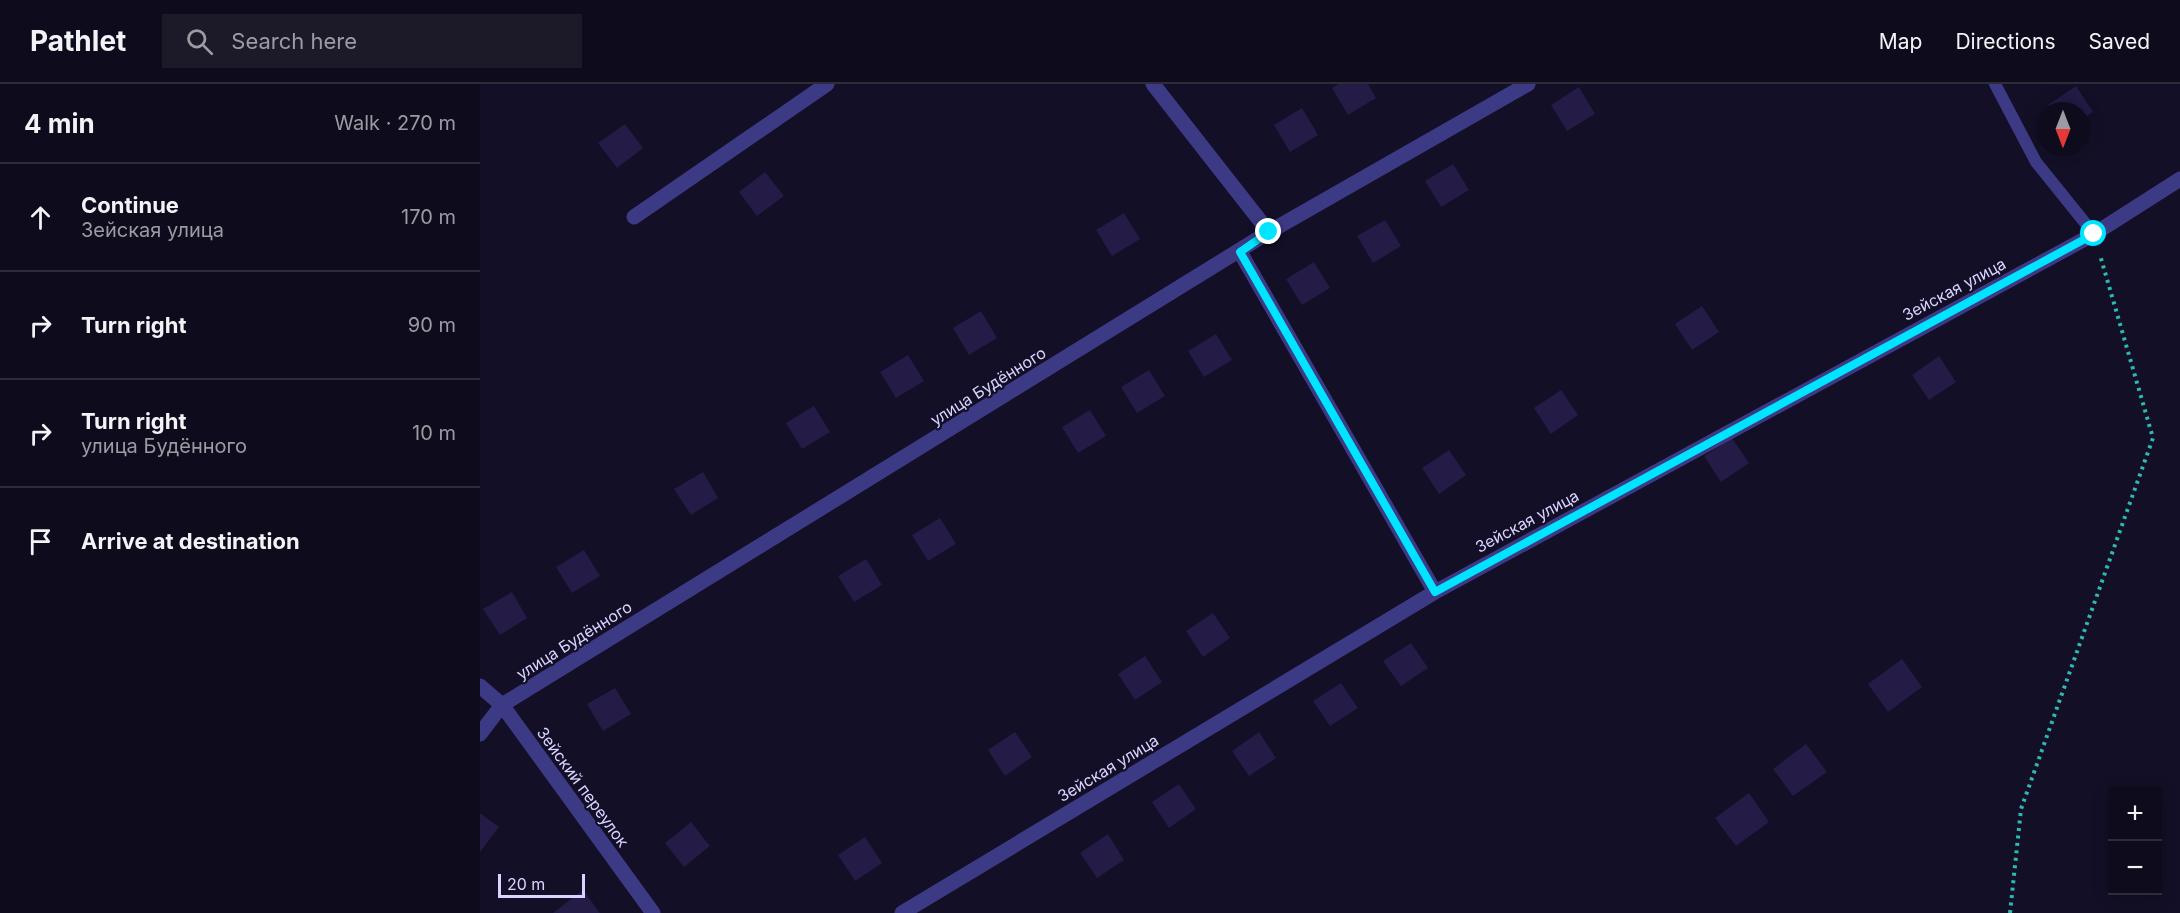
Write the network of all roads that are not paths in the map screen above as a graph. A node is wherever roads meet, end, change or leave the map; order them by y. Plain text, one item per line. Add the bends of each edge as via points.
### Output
1 (827, 84) edge
2 (1152, 84) edge
3 (1528, 84) edge
4 (1995, 84) edge
5 (2180, 179) edge
6 (634, 217) dead end
7 (1269, 232) junction
8 (2094, 234) junction
9 (1240, 252) junction
10 (1435, 592) junction
11 (480, 686) edge
12 (502, 705) junction
13 (480, 734) edge
14 (653, 913) edge
15 (902, 913) edge

1 - 6 street
2 - 7 street
3 - 7 street, улица Будённого
4 - 8 lane via 2036,162
5 - 8 street, Зейская улица
7 - 9 street, улица Будённого
8 - 10 street, Зейская улица
9 - 10 street
9 - 12 street, улица Будённого
10 - 15 street, Зейская улица
11 - 12 street, Зейский переулок
12 - 13 street, улица Будённого
12 - 14 street, Зейский переулок

